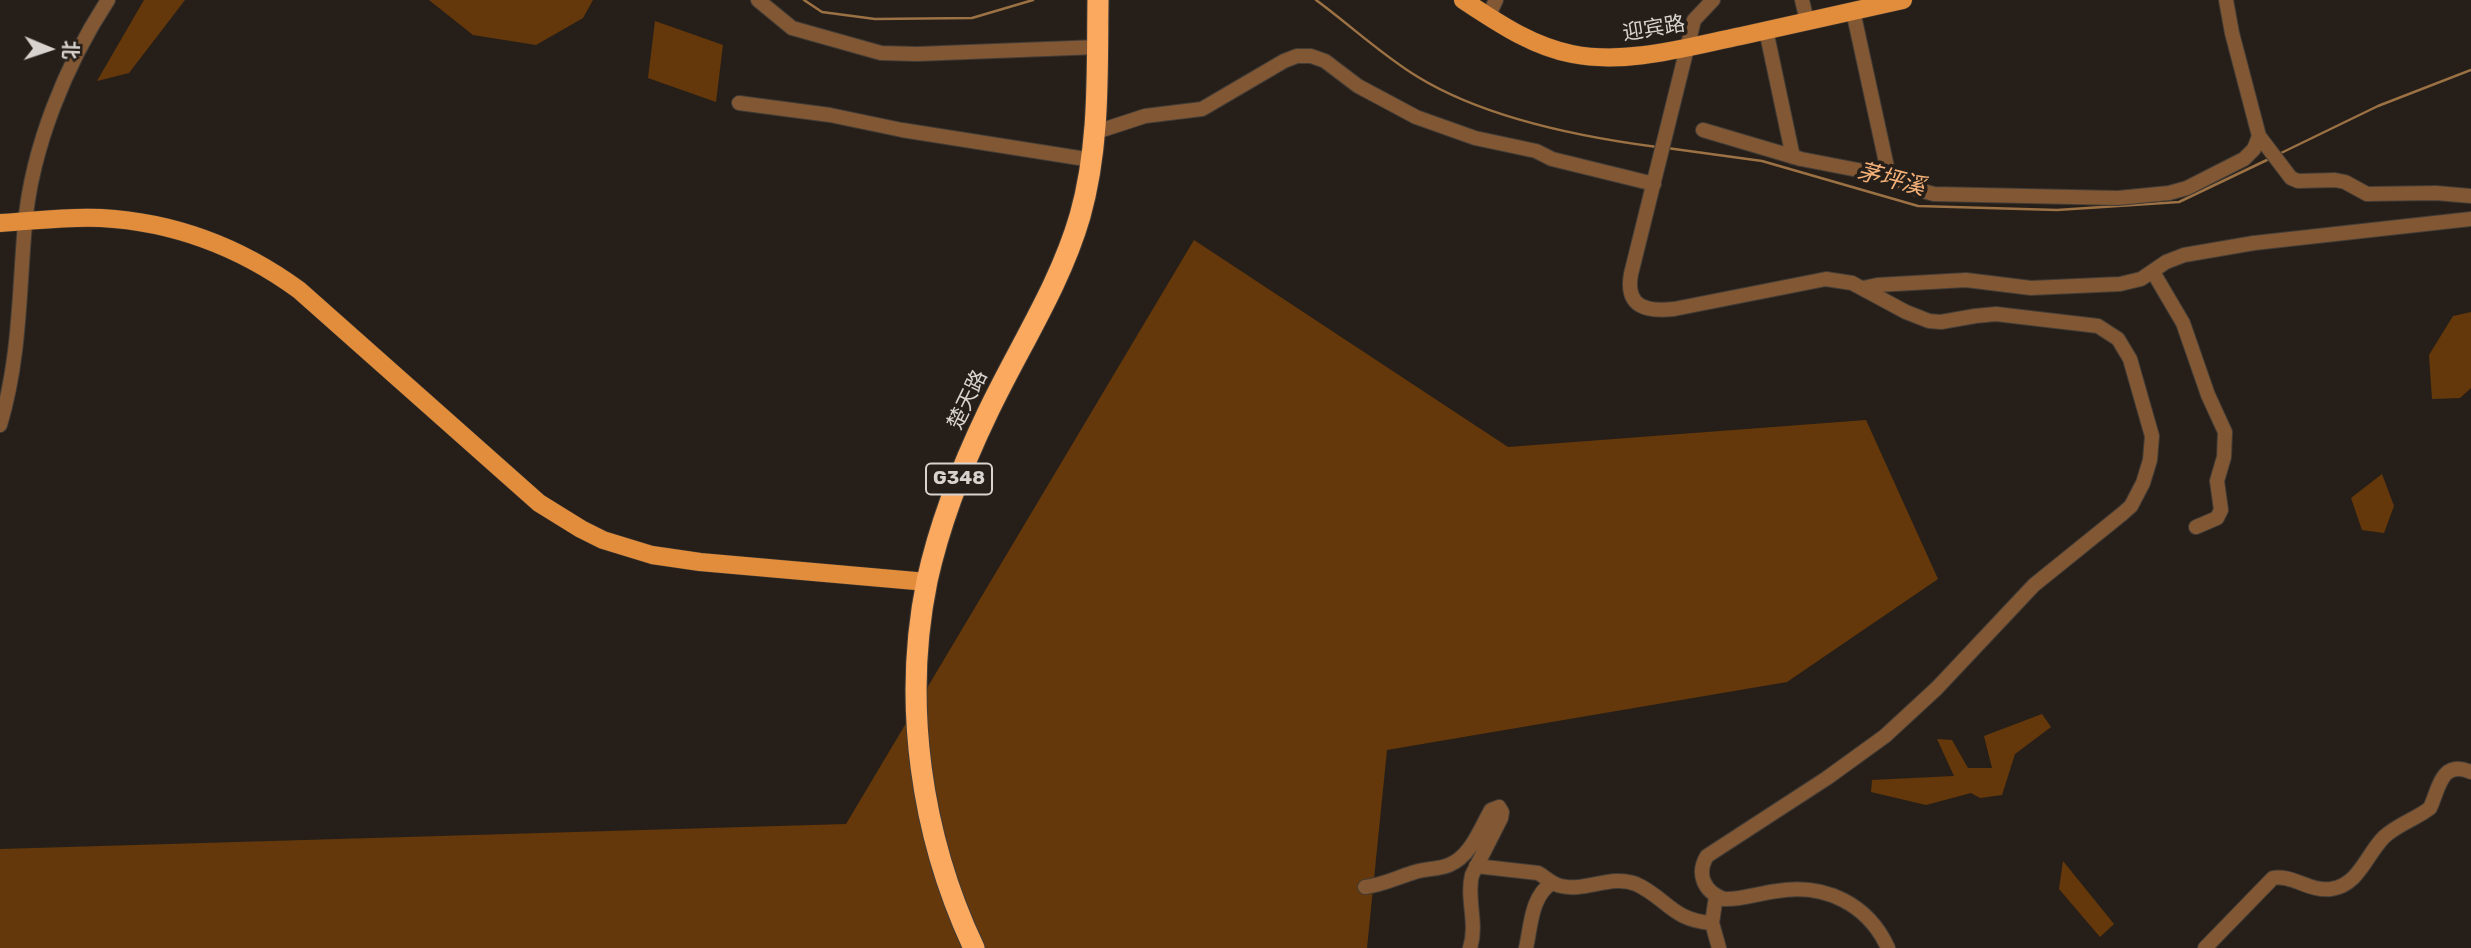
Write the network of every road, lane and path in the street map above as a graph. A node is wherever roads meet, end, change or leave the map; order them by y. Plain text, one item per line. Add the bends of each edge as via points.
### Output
1 (108, 0) edge
2 (758, 0) edge
3 (1098, 0) edge
4 (1462, 0) edge
5 (1713, 0) edge
6 (1802, 0) edge
7 (1903, 0) edge
8 (2226, 0) edge
9 (1492, 8) edge
10 (1853, 11) junction
11 (1807, 21) junction
12 (1766, 30) junction
13 (1098, 47) junction
14 (1687, 47) junction
15 (739, 103) dead end
16 (1703, 130) dead end
17 (1096, 132) junction
18 (2259, 136) junction
19 (1793, 156) junction
20 (1092, 160) junction
21 (1889, 176) junction
22 (1655, 178) junction
23 (2471, 196) edge
24 (2471, 219) edge
25 (25, 221) junction
26 (0, 223) edge
27 (2153, 272) junction
28 (1863, 288) junction
29 (0, 425) edge
30 (2196, 527) dead end
31 (927, 582) junction
32 (2471, 772) edge
33 (1476, 866) junction
34 (1552, 883) junction
35 (1365, 887) dead end
36 (1716, 896) junction
37 (1712, 923) junction
38 (974, 948) edge
39 (1470, 948) edge
40 (1526, 948) edge
41 (1719, 948) edge
42 (1888, 948) edge
43 (2205, 948) edge

1 - 25 street via 55,106
2 - 13 street via 792,28 881,52
3 - 13 highway, 楚天路 / G348
4 - 9 main road, 迎宾路
5 - 14 street via 1694,20
6 - 11 street
7 - 10 main road, 迎宾路
8 - 18 street
9 - 14 main road, 迎宾路 via 1527,39 1573,54 1620,57
10 - 11 main road, 迎宾路
10 - 21 street
11 - 12 main road, 迎宾路
12 - 14 main road, 迎宾路
12 - 19 street
13 - 17 highway, 楚天路 / G348
14 - 22 street
15 - 20 street
16 - 19 street
17 - 20 highway, 楚天路 / G348
17 - 22 street via 1145,116 1202,109 1284,61 1311,56 1416,117 1475,138 1536,151 1552,159
18 - 21 street via 2244,159 2169,193 2118,198 1934,194
18 - 23 street via 2298,181 2335,180 2367,194
19 - 21 street
20 - 31 highway, 楚天路 / G348 via 1080,217 1065,258 970,452 945,516
22 - 28 street via 1629,288 1630,297 1641,305 1674,309 1826,279
24 - 27 street via 2254,243 2175,257
25 - 26 main road
25 - 29 street via 16,353
25 - 31 main road via 136,221 239,252 299,290 539,503 603,540 676,559
27 - 28 street via 2109,285 2031,288 1966,280
27 - 30 street via 2183,323 2225,432 2217,481 2221,510 2217,518
28 - 36 street via 1929,321 1996,314 2089,324 2105,330 2122,345 2133,367 2150,424 2151,460 2131,506 2034,585 1911,713 1856,758 1707,856 1702,879
31 - 38 highway, 楚天路 / G348 via 920,627 919,755 936,845
32 - 43 street via 2458,769 2446,774 2430,808 2384,837 2350,881 2320,890 2273,878
33 - 34 street via 1538,873
33 - 35 street via 1501,818 1499,807 1490,810 1472,845 1450,864
33 - 39 street via 1469,884
34 - 37 street via 1574,888 1614,882 1637,885 1685,919
34 - 40 street via 1537,897
36 - 37 street
36 - 42 street via 1731,899 1792,889 1825,892 1865,914
37 - 41 street

